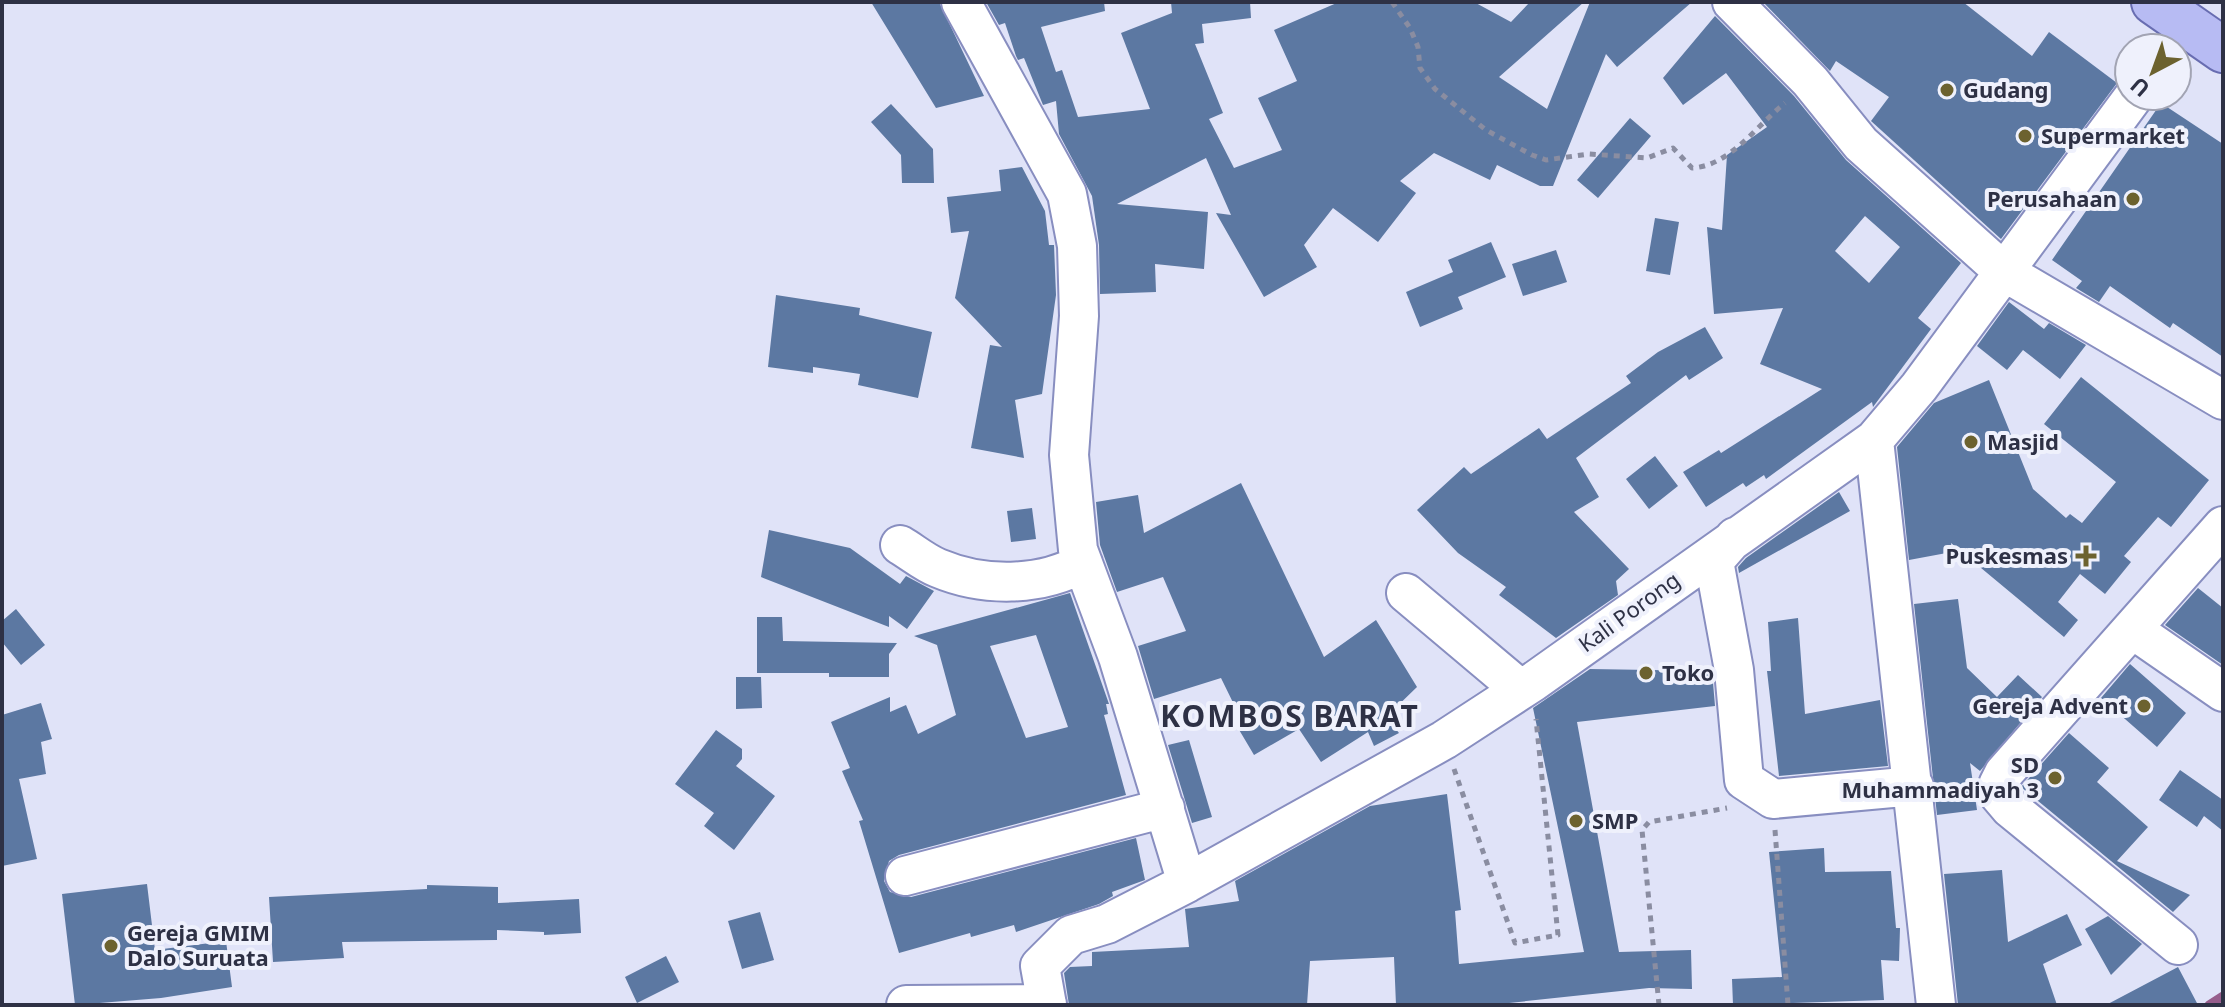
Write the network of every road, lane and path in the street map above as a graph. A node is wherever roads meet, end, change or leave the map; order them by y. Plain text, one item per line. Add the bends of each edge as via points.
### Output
1 (961, 2) edge
2 (1392, 2) edge
3 (1732, 2) edge
4 (2170, 25) edge
5 (2223, 50) edge
6 (1810, 81) junction
7 (2122, 112) edge
8 (2003, 271) junction
9 (2223, 400) edge
10 (1874, 440) junction
11 (2223, 526) edge
12 (1739, 532) junction
13 (900, 545) dead end
14 (1083, 563) junction
15 (1406, 593) dead end
16 (2132, 629) junction
17 (1526, 685) junction
18 (2223, 692) edge
19 (1444, 740) junction
20 (1914, 786) junction
21 (1773, 799) junction
22 (1165, 808) junction
23 (905, 876) dead end
24 (1187, 883) junction
25 (2178, 945) dead end
26 (1047, 1004) edge
27 (906, 1005) edge
28 (1659, 1005) edge
29 (1788, 1005) edge
30 (1936, 1005) edge

1 - 14 street via 1067,194 1077,246 1079,316 1069,455
2 - 6 path via 1410,28 1420,68 1435,89 1486,130 1546,160 1589,154 1647,158 1673,148 1692,168 1703,168 1727,156
3 - 6 street
4 - 5 main road
6 - 8 street via 1861,144
7 - 8 street, Kali Porong
8 - 9 street
8 - 10 street, Kali Porong
10 - 12 street, Kali Porong
10 - 20 street
11 - 16 street
12 - 17 street, Kali Porong
12 - 21 street via 1714,561 1734,670 1744,780
13 - 14 street via 937,568 1005,583 1063,574
14 - 22 street
15 - 17 street
16 - 18 street
16 - 25 street via 2004,773 1999,795 2025,823
17 - 19 street, Kali Porong
17 - 19 path via 1558,935 1515,943
19 - 24 street, Kali Porong
20 - 21 street
20 - 30 street
21 - 28 path via 1644,825
21 - 29 path
22 - 23 street
22 - 24 street
24 - 26 street, Kali Porong via 1060,944 1040,966
26 - 27 street

